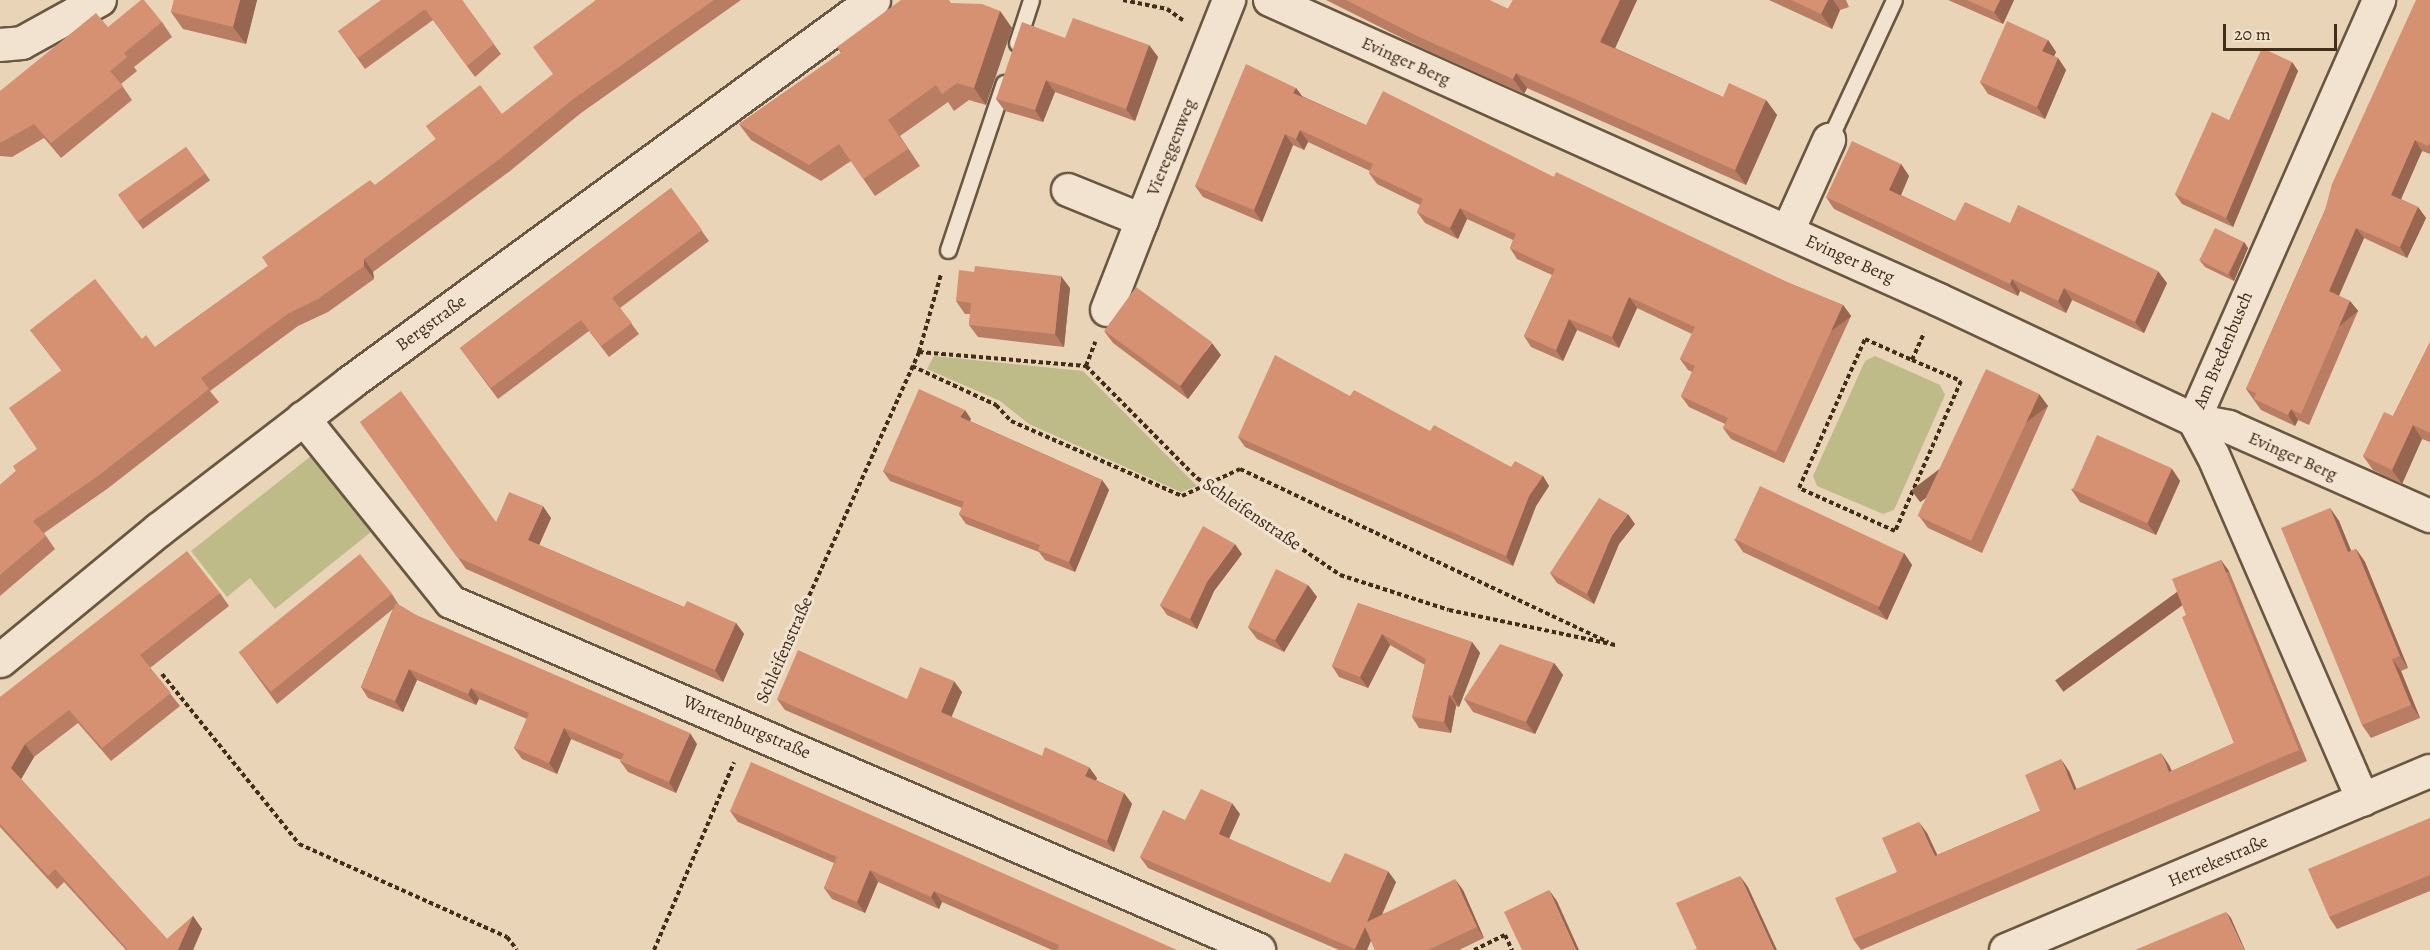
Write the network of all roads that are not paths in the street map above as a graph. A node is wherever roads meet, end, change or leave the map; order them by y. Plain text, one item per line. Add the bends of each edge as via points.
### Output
1 (100, 0) edge
2 (873, 0) edge
3 (1031, 0) edge
4 (1229, 0) edge
5 (1270, 0) edge
6 (1894, 0) edge
7 (2379, 0) edge
8 (0, 45) edge
9 (1829, 140) joint
10 (1068, 190) dead end
11 (1142, 219) junction
12 (1788, 231) junction
13 (948, 250) road end
14 (1107, 310) dead end
15 (303, 418) junction
16 (2194, 420) junction
17 (2430, 516) edge
18 (0, 660) edge
19 (2430, 771) edge
20 (2362, 800) junction
21 (1259, 950) edge
22 (2006, 950) edge

1 - 8 street via 22,43
2 - 15 street, Bergstraße
3 - 13 lane
4 - 11 street, Viereggenweg
5 - 12 street, Evinger Berg
6 - 9 lane
7 - 16 street, Am Bredenbusch
9 - 12 street
10 - 11 street, Viereggenweg
11 - 14 street
12 - 16 street, Evinger Berg
15 - 18 street, Bergstraße via 68,601
15 - 21 street, Wartenburgstraße via 451,602
16 - 17 street, Evinger Berg via 2229,428
16 - 20 street, Am Bredenbusch via 2218,465
19 - 20 street, Herrekestraße
20 - 22 street, Herrekestraße

